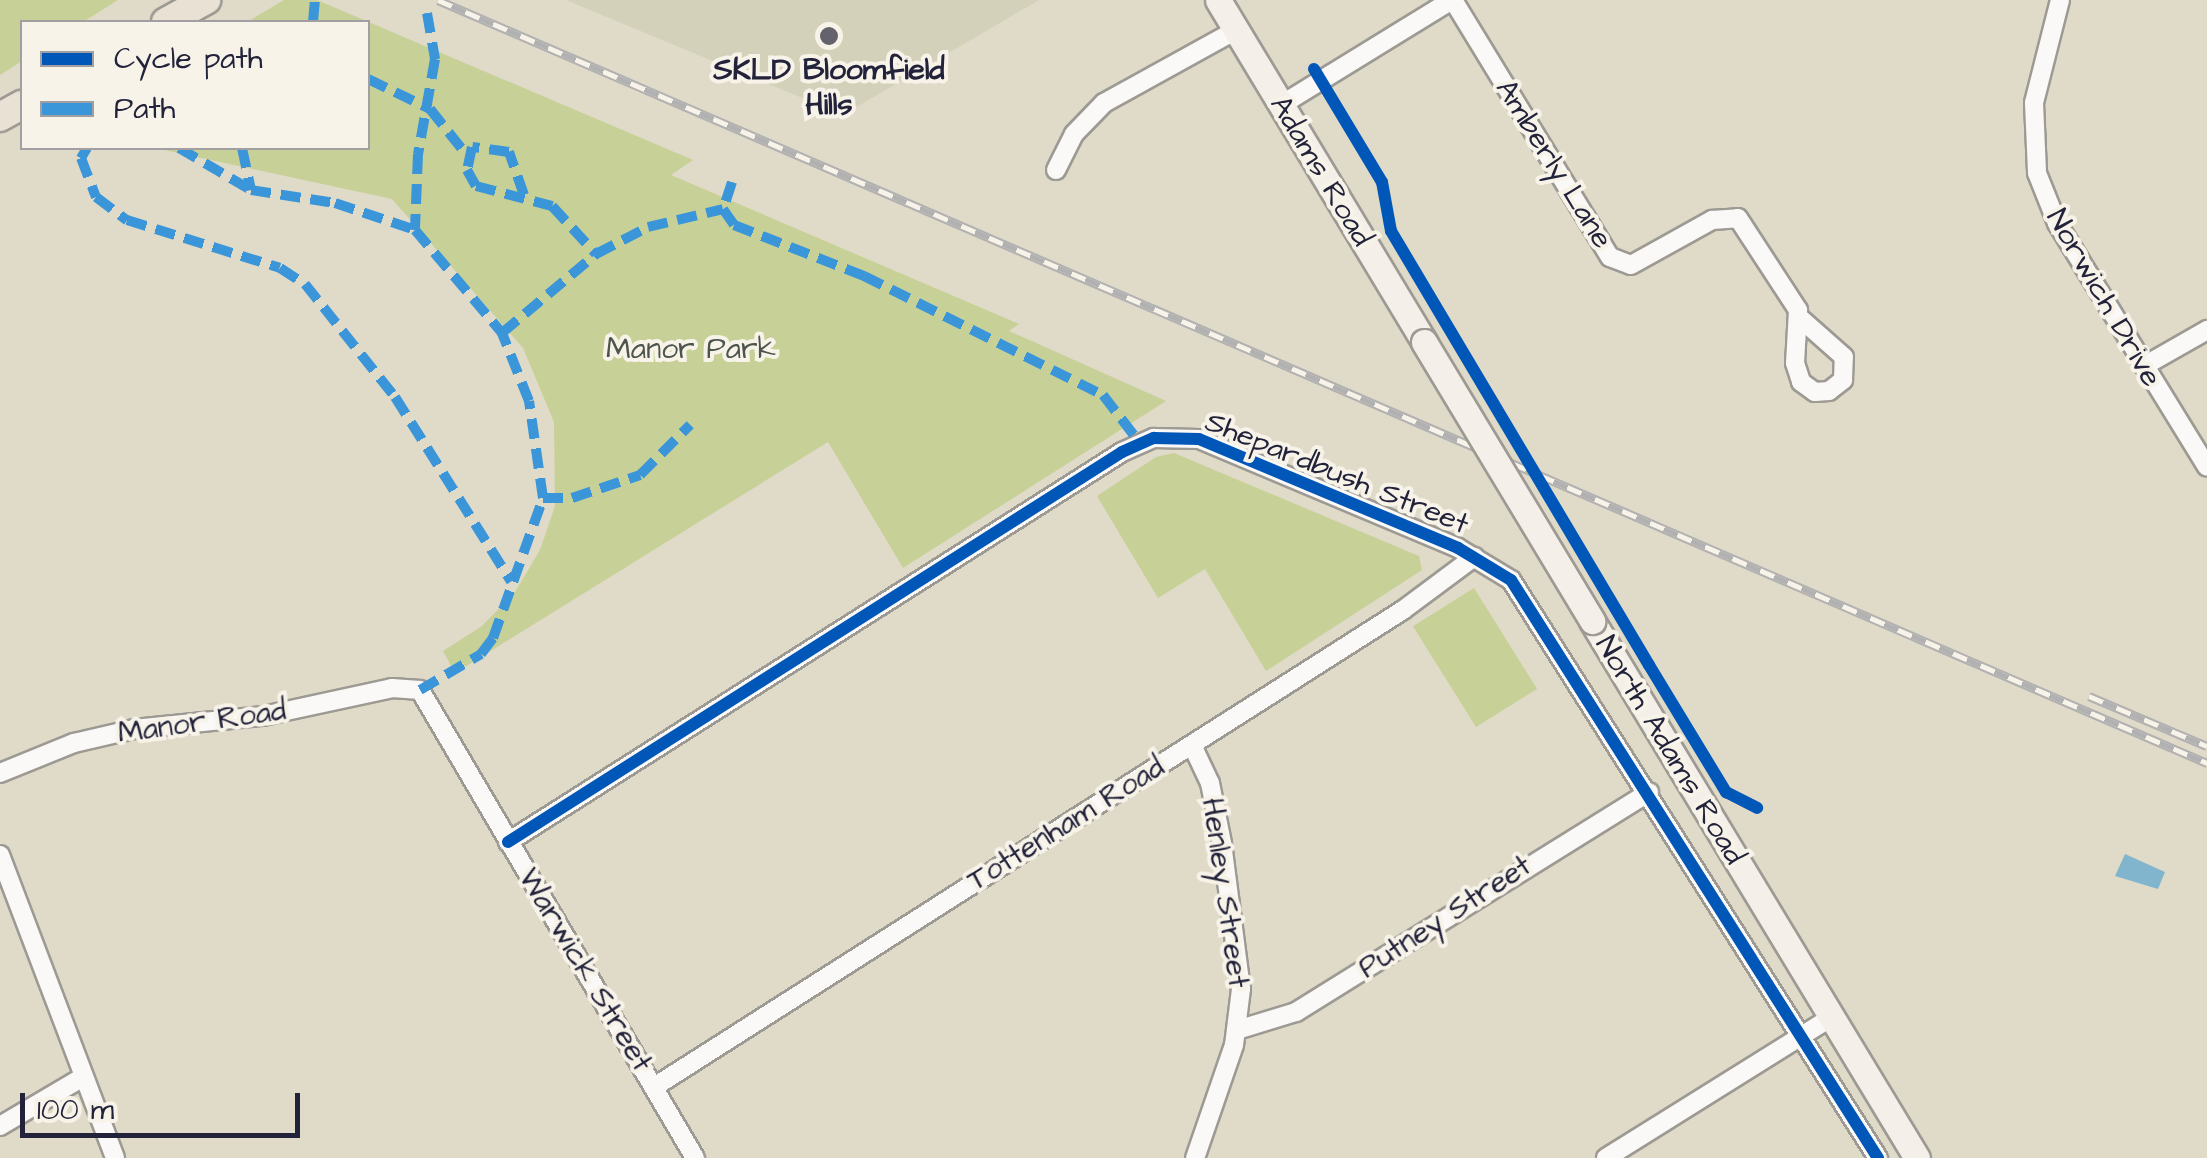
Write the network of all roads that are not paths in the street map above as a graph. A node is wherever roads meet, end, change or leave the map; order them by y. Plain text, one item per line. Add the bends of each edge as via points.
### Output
1 (206, 0) edge
2 (1218, 0) edge
3 (1453, 0) edge
4 (2060, 0) edge
5 (170, 20) edge
6 (1236, 30) junction
7 (1281, 105) junction
8 (1056, 170) dead end
9 (1800, 319) dead end
10 (2207, 330) edge
11 (1424, 342) joint
12 (2144, 366) junction
13 (2207, 467) edge
14 (1474, 557) junction
15 (408, 686) joint
16 (1192, 745) junction
17 (0, 773) edge
18 (1649, 792) junction
19 (508, 842) junction
20 (0, 855) edge
21 (1832, 1017) junction
22 (1238, 1030) junction
23 (1801, 1035) junction
24 (83, 1077) junction
25 (654, 1087) junction
26 (0, 1126) edge
27 (115, 1158) edge
28 (695, 1158) edge
29 (1196, 1158) edge
30 (1606, 1158) edge
31 (1878, 1158) edge
32 (1916, 1158) edge

1 - 5 main road
2 - 6 main road, Adams Road
3 - 7 street
3 - 9 street, Amberly Lane via 1610,257 1631,266 1730,214 1748,227
4 - 12 street, Norwich Drive via 2034,102 2037,173 2057,222
6 - 7 main road, Adams Road
6 - 8 street via 1104,104 1074,134
7 - 11 main road, Adams Road
10 - 12 street
11 - 21 main road, North Adams Road, bridge
12 - 13 street, Norwich Drive
14 - 16 street, Tottenham Road
14 - 18 street, Shepardbush Street via 1503,573 1528,602
14 - 19 street, Shepardbush Street via 1198,439 1154,438 1122,452
15 - 17 street, Manor Road via 264,716 134,728
15 - 19 street, Warwick Street via 431,705
16 - 22 street, Henley Street via 1210,782 1236,923
16 - 25 street, Tottenham Road
18 - 22 street, Putney Street via 1296,1012
18 - 23 street, Shepardbush Street
19 - 25 street, Warwick Street
20 - 24 street
21 - 23 street
21 - 32 main road, North Adams Road
22 - 29 street, Henley Street
23 - 30 street
23 - 31 street, Shepardbush Street
24 - 26 street
24 - 27 street
25 - 28 street, Warwick Street

